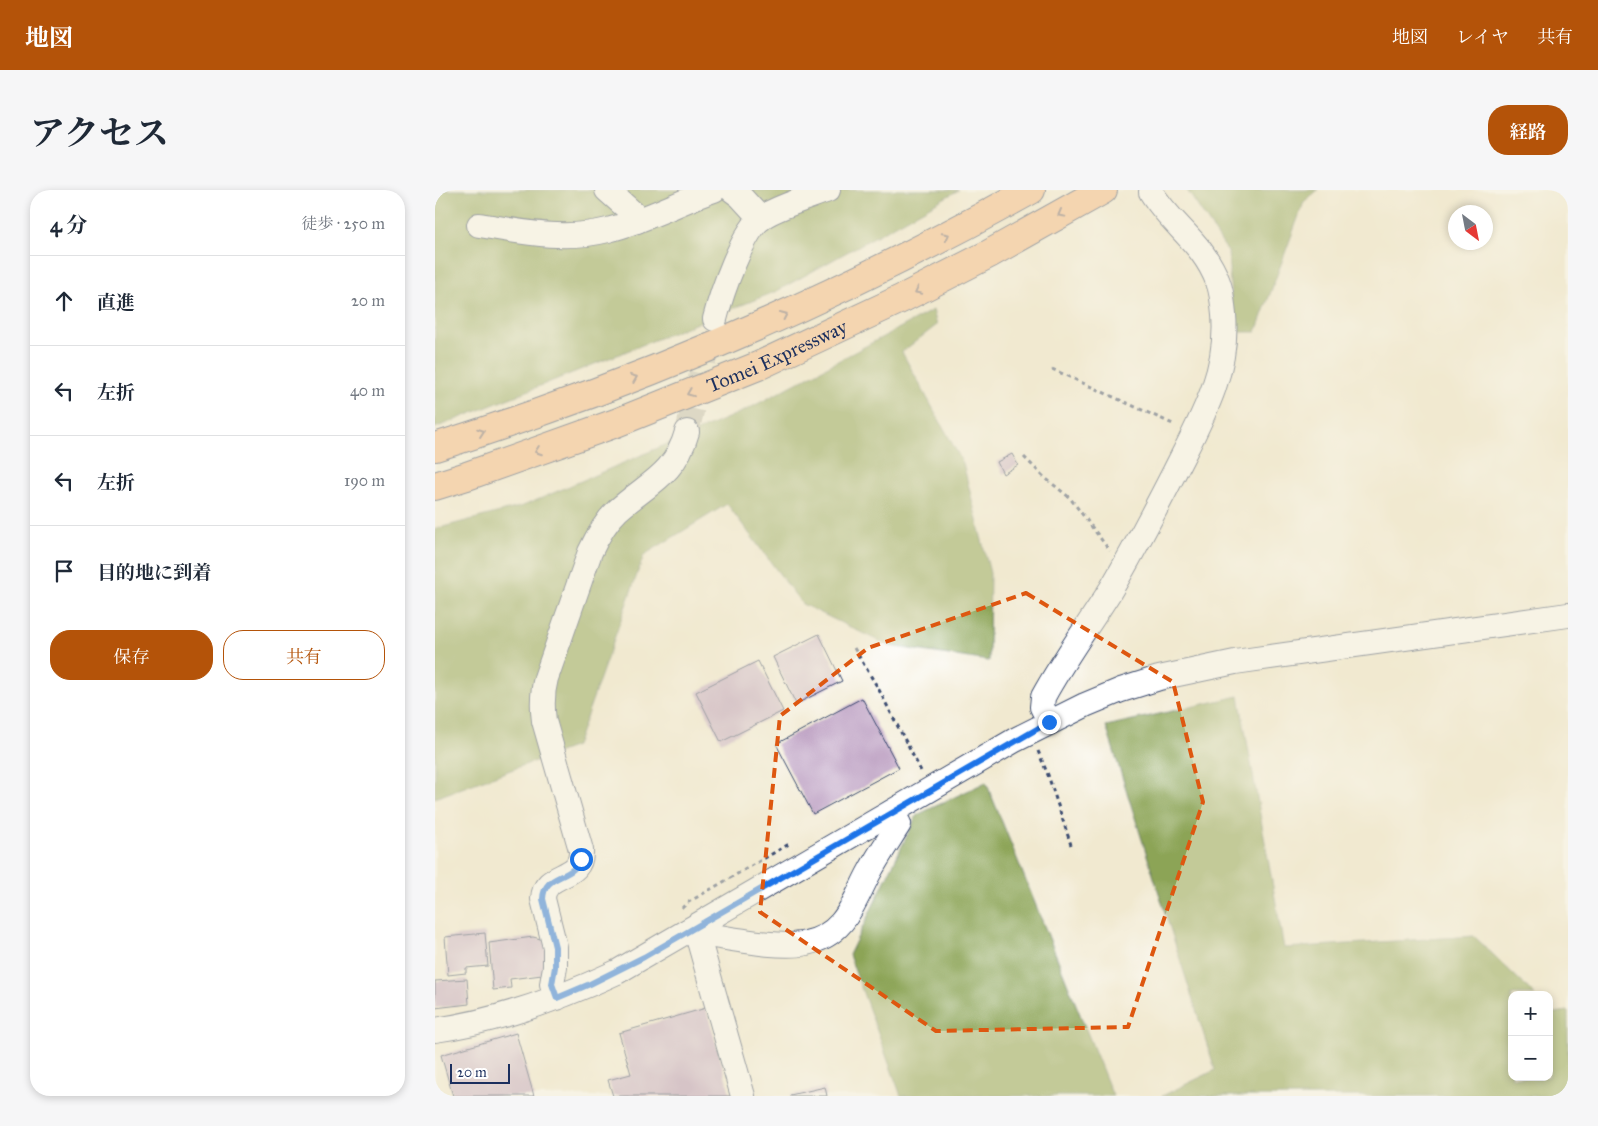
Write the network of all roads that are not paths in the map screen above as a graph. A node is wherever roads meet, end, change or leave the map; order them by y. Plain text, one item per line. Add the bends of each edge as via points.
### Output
1 (607, 190) edge
2 (714, 190) edge
3 (732, 190) edge
4 (828, 190) edge
5 (1031, 190) edge
6 (1103, 190) edge
7 (1151, 192) dead end
8 (761, 219) junction
9 (637, 221) junction
10 (479, 225) dead end
11 (715, 319) tunnel mouth
12 (687, 432) tunnel mouth
13 (435, 447) edge
14 (435, 486) edge
15 (1568, 615) edge
16 (1049, 722) junction
17 (892, 812) junction
18 (695, 935) junction
19 (557, 998) junction
20 (435, 1030) edge
21 (743, 1096) edge

1 - 9 street via 634,214
2 - 9 street
3 - 8 street
4 - 8 street
13 -> 5 highway, Tomei Expressway via 601,391 745,333 887,266
6 -> 14 highway, Tomei Expressway via 911,294 758,366 616,422
7 - 16 street via 1165,212 1205,254 1219,284 1224,340 1222,360 1211,398 1125,565 1043,697 1042,707
8 - 11 street via 748,235 722,292
9 - 10 street via 583,235 559,236
12 - 19 street via 683,446 668,470 617,511 596,540 546,678 542,707 544,721 581,850 578,867 547,884 543,891 555,947 552,984
15 - 16 street via 1197,669 1121,690
16 - 17 street
17 - 18 street
17 - 18 street via 899,824 844,921 827,936 806,944 784,945
18 - 19 street
18 - 21 street
19 - 20 street via 506,1015

